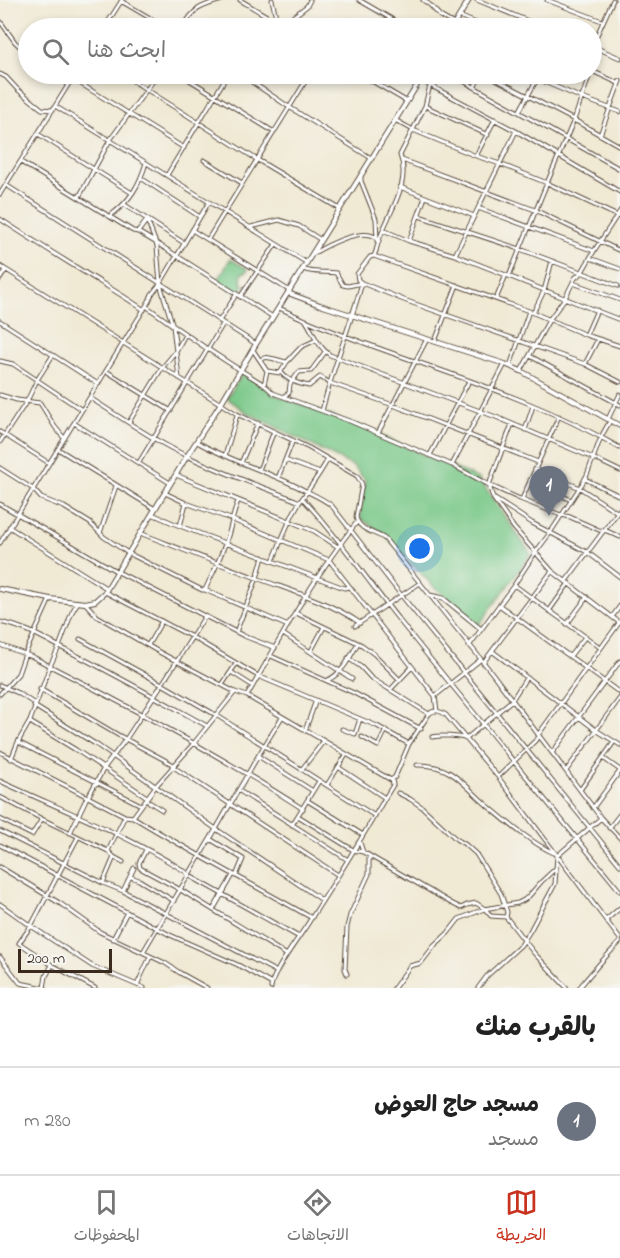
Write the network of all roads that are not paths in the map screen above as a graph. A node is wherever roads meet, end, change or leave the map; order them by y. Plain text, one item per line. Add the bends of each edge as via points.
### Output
1 (121, 0) edge
2 (222, 0) edge
3 (240, 0) edge
4 (272, 0) edge
5 (310, 0) edge
6 (359, 0) edge
7 (423, 0) edge
8 (469, 0) edge
9 (477, 0) edge
10 (547, 0) edge
11 (612, 0) edge
12 (266, 16) joint
13 (459, 16) joint
14 (111, 18) edge
15 (151, 18) edge
16 (189, 18) edge
17 (270, 18) edge
18 (278, 18) edge
19 (289, 18) edge
20 (388, 18) edge
21 (442, 18) edge
22 (464, 18) edge
23 (521, 18) edge
24 (594, 18) edge
25 (0, 21) edge
26 (602, 21) edge
27 (18, 45) edge
28 (602, 51) edge
29 (620, 58) edge
30 (0, 74) edge
31 (602, 76) edge
32 (620, 83) edge
33 (68, 84) edge
34 (82, 84) edge
35 (139, 84) edge
36 (151, 84) edge
37 (195, 84) edge
38 (222, 84) edge
39 (254, 84) edge
40 (304, 84) edge
41 (377, 84) edge
42 (417, 84) edge
43 (471, 84) edge
44 (505, 84) edge
45 (534, 84) edge
46 (549, 84) edge
47 (587, 84) edge
48 (430, 85) joint
49 (475, 86) joint
50 (147, 89) junction
51 (214, 96) junction
52 (528, 96) junction
53 (582, 98) junction
54 (406, 101) junction
55 (55, 106) junction
56 (425, 106) junction
57 (289, 108) junction
58 (610, 108) junction
59 (52, 110) junction
60 (519, 112) junction
61 (620, 112) edge
62 (129, 113) junction
63 (495, 119) junction
64 (395, 120) junction
65 (574, 120) junction
66 (199, 122) junction
67 (413, 130) junction
68 (516, 130) junction
69 (274, 132) junction
70 (38, 134) junction
71 (488, 135) junction
72 (600, 135) junction
73 (566, 138) junction
74 (110, 140) junction
75 (620, 146) edge
76 (184, 148) junction
77 (559, 155) junction
78 (476, 156) junction
79 (371, 158) junction
80 (256, 159) junction
81 (204, 160) dead end
82 (402, 160) junction
83 (21, 162) junction
84 (146, 163) junction
85 (500, 164) junction
86 (94, 169) junction
87 (620, 169) edge
88 (364, 170) junction
89 (166, 175) junction
90 (141, 178) junction
91 (242, 183) junction
92 (547, 183) junction
93 (6, 185) junction
94 (400, 187) junction
95 (486, 191) junction
96 (620, 192) edge
97 (132, 193) junction
98 (0, 194) edge
99 (79, 197) junction
100 (425, 197) junction
101 (209, 202) junction
102 (125, 205) junction
103 (478, 208) junction
104 (340, 209) junction
105 (535, 210) junction
106 (224, 211) junction
107 (620, 211) edge
108 (110, 216) junction
109 (419, 216) junction
110 (474, 216) junction
111 (200, 217) junction
112 (618, 217) edge
113 (0, 219) edge
114 (147, 220) junction
115 (248, 226) junction
116 (528, 227) junction
117 (192, 230) junction
118 (383, 230) junction
119 (138, 232) junction
120 (466, 232) junction
121 (377, 238) junction
122 (208, 239) junction
123 (321, 240) junction
124 (410, 241) junction
125 (600, 241) junction
126 (155, 242) junction
127 (184, 243) junction
128 (276, 243) junction
129 (377, 246) junction
130 (520, 249) junction
131 (594, 250) junction
132 (620, 251) edge
133 (313, 253) junction
134 (177, 255) junction
135 (455, 255) junction
136 (374, 256) junction
137 (590, 258) junction
138 (552, 261) junction
139 (307, 263) junction
140 (0, 266) edge
141 (303, 269) junction
142 (620, 269) edge
143 (6, 270) junction
144 (258, 271) junction
145 (582, 272) junction
146 (507, 275) junction
147 (0, 279) edge
148 (362, 283) junction
149 (573, 283) junction
150 (160, 284) junction
151 (457, 285) junction
152 (618, 286) dead end
153 (544, 291) junction
154 (289, 292) junction
155 (236, 294) junction
156 (240, 297) junction
157 (565, 298) junction
158 (496, 299) junction
159 (620, 300) edge
160 (145, 308) junction
161 (279, 308) junction
162 (597, 310) junction
163 (531, 312) junction
164 (445, 314) junction
165 (353, 315) junction
166 (273, 317) junction
167 (306, 320) junction
168 (549, 320) junction
169 (620, 320) edge
170 (0, 321) edge
171 (219, 321) junction
172 (223, 324) junction
173 (173, 326) junction
174 (185, 335) junction
175 (586, 335) junction
176 (345, 336) junction
177 (427, 339) junction
178 (598, 339) junction
179 (316, 340) junction
180 (518, 340) junction
181 (435, 341) junction
182 (123, 344) junction
183 (256, 344) junction
184 (535, 346) junction
185 (620, 346) edge
186 (208, 349) junction
187 (253, 350) junction
188 (176, 351) junction
189 (325, 351) junction
190 (53, 355) junction
191 (530, 356) junction
192 (337, 358) junction
193 (260, 360) junction
194 (0, 361) edge
195 (415, 361) junction
196 (286, 362) junction
197 (585, 364) junction
198 (508, 365) junction
199 (162, 368) junction
200 (241, 370) junction
201 (106, 371) junction
202 (267, 371) junction
203 (521, 371) junction
204 (281, 372) junction
205 (179, 378) junction
206 (37, 380) junction
207 (293, 381) junction
208 (469, 381) junction
209 (620, 382) edge
210 (187, 383) junction
211 (330, 383) junction
212 (405, 383) junction
213 (98, 384) junction
214 (264, 385) junction
215 (492, 389) junction
216 (620, 394) edge
217 (0, 395) edge
218 (145, 395) junction
219 (280, 396) junction
220 (90, 398) junction
221 (27, 401) junction
222 (221, 403) junction
223 (458, 403) junction
224 (618, 404) edge
225 (393, 405) junction
226 (534, 405) junction
227 (82, 410) junction
228 (171, 411) junction
229 (322, 411) junction
230 (481, 411) junction
231 (237, 414) junction
232 (559, 416) junction
233 (609, 420) junction
234 (129, 422) junction
235 (74, 423) junction
236 (258, 423) junction
237 (512, 424) junction
238 (446, 426) junction
239 (620, 426) edge
240 (525, 430) junction
241 (274, 431) junction
242 (0, 432) edge
243 (378, 433) junction
244 (6, 435) junction
245 (468, 435) junction
246 (601, 437) junction
247 (64, 438) junction
248 (154, 438) junction
249 (293, 440) junction
250 (549, 440) junction
251 (196, 441) junction
252 (0, 442) edge
253 (58, 448) junction
254 (503, 448) junction
255 (620, 448) edge
256 (430, 455) junction
257 (187, 456) junction
258 (225, 456) junction
259 (593, 458) junction
260 (328, 459) junction
261 (285, 460) junction
262 (538, 462) junction
263 (49, 463) junction
264 (241, 463) junction
265 (138, 464) junction
266 (452, 465) junction
267 (0, 468) edge
268 (535, 469) junction
269 (259, 470) junction
270 (620, 471) edge
271 (320, 474) junction
272 (176, 475) junction
273 (278, 478) junction
274 (585, 479) junction
275 (530, 480) junction
276 (170, 483) junction
277 (489, 485) junction
278 (116, 486) junction
279 (579, 488) junction
280 (33, 489) junction
281 (308, 492) junction
282 (165, 493) junction
283 (620, 496) edge
284 (494, 498) junction
285 (522, 499) junction
286 (302, 500) junction
287 (571, 500) junction
288 (238, 501) junction
289 (186, 503) junction
290 (0, 504) edge
291 (155, 509) junction
292 (618, 511) edge
293 (17, 514) junction
294 (152, 514) junction
295 (562, 514) junction
296 (233, 521) junction
297 (289, 522) junction
298 (357, 522) junction
299 (180, 526) junction
300 (9, 527) junction
301 (351, 529) junction
302 (603, 530) junction
303 (100, 533) junction
304 (141, 533) junction
305 (550, 533) junction
306 (620, 537) edge
307 (281, 540) junction
308 (0, 541) edge
309 (226, 543) junction
310 (339, 545) junction
311 (587, 552) junction
312 (128, 553) junction
313 (535, 553) junction
314 (263, 557) junction
315 (329, 560) junction
316 (273, 561) junction
317 (217, 564) junction
318 (116, 571) junction
319 (552, 571) junction
320 (620, 577) edge
321 (257, 578) junction
322 (318, 578) junction
323 (567, 582) junction
324 (420, 583) junction
325 (514, 585) junction
326 (350, 587) junction
327 (0, 589) edge
328 (106, 590) junction
329 (205, 590) junction
330 (401, 595) junction
331 (305, 596) junction
332 (430, 596) junction
333 (587, 597) junction
334 (50, 598) junction
335 (532, 598) junction
336 (78, 602) junction
337 (85, 603) junction
338 (387, 604) junction
339 (499, 605) junction
340 (620, 606) edge
341 (246, 607) junction
342 (549, 611) junction
343 (296, 613) junction
344 (371, 614) junction
345 (205, 616) junction
346 (612, 617) junction
347 (517, 618) junction
348 (162, 621) junction
349 (0, 622) edge
350 (360, 622) junction
351 (620, 622) edge
352 (567, 624) junction
353 (288, 626) junction
354 (355, 626) dead end
355 (324, 627) junction
356 (481, 629) junction
357 (236, 632) junction
358 (34, 633) junction
359 (284, 634) junction
360 (192, 637) junction
361 (585, 637) junction
362 (80, 639) dead end
363 (358, 643) junction
364 (0, 645) edge
365 (147, 645) junction
366 (59, 646) junction
367 (469, 646) junction
368 (275, 648) junction
369 (601, 648) junction
370 (311, 651) junction
371 (492, 651) junction
372 (25, 654) junction
373 (270, 656) junction
374 (570, 656) junction
375 (348, 658) junction
376 (177, 661) junction
377 (620, 661) edge
378 (482, 662) junction
379 (236, 663) junction
380 (50, 666) junction
381 (412, 667) junction
382 (586, 668) junction
383 (341, 670) junction
384 (231, 672) junction
385 (465, 672) junction
386 (258, 676) junction
387 (527, 678) junction
388 (352, 679) dead end
389 (400, 680) junction
390 (326, 681) junction
391 (605, 681) junction
392 (162, 684) junction
393 (451, 684) junction
394 (0, 685) edge
395 (222, 685) junction
396 (253, 686) junction
397 (5, 688) junction
398 (40, 689) junction
399 (390, 690) junction
400 (235, 692) junction
401 (620, 693) edge
402 (0, 694) edge
403 (246, 696) junction
404 (435, 696) junction
405 (154, 697) junction
406 (620, 698) edge
407 (316, 700) junction
408 (512, 700) junction
409 (561, 703) junction
410 (35, 705) junction
411 (437, 711) junction
412 (497, 712) junction
413 (429, 714) junction
414 (142, 715) junction
415 (216, 715) junction
416 (579, 716) junction
417 (282, 717) junction
418 (360, 719) junction
419 (30, 721) junction
420 (483, 724) junction
421 (207, 726) junction
422 (342, 729) dead end
423 (421, 729) junction
424 (386, 730) junction
425 (596, 730) junction
426 (305, 731) junction
427 (538, 736) junction
428 (362, 737) dead end
429 (432, 737) dead end
430 (126, 739) junction
431 (466, 739) junction
432 (323, 741) junction
433 (18, 742) junction
434 (614, 742) junction
435 (194, 743) junction
436 (409, 744) junction
437 (264, 745) junction
438 (620, 745) edge
439 (527, 750) junction
440 (0, 752) edge
441 (552, 753) junction
442 (346, 755) junction
443 (112, 756) junction
444 (258, 756) junction
445 (603, 758) junction
446 (11, 759) junction
447 (513, 762) junction
448 (173, 765) junction
449 (417, 765) dead end
450 (338, 767) junction
451 (104, 768) junction
452 (302, 770) junction
453 (620, 770) edge
454 (566, 771) junction
455 (248, 773) junction
456 (498, 777) junction
457 (393, 780) junction
458 (0, 781) edge
459 (96, 781) junction
460 (319, 781) junction
461 (327, 785) junction
462 (155, 787) junction
463 (238, 790) junction
464 (580, 790) junction
465 (313, 791) junction
466 (398, 793) dead end
467 (0, 797) edge
468 (88, 797) junction
469 (146, 798) junction
470 (385, 798) junction
471 (308, 801) junction
472 (141, 805) junction
473 (230, 805) junction
474 (303, 808) junction
475 (593, 808) junction
476 (162, 810) dead end
477 (620, 813) edge
478 (77, 816) junction
479 (125, 816) junction
480 (298, 816) junction
481 (375, 816) junction
482 (133, 817) junction
483 (0, 819) edge
484 (42, 819) junction
485 (601, 819) junction
486 (292, 825) junction
487 (590, 828) junction
488 (609, 828) junction
489 (216, 829) junction
490 (0, 831) edge
491 (70, 833) junction
492 (117, 835) junction
493 (363, 835) junction
494 (78, 837) junction
495 (620, 838) edge
496 (210, 839) junction
497 (577, 839) junction
498 (358, 843) junction
499 (0, 845) edge
500 (147, 850) junction
501 (353, 850) junction
502 (108, 851) junction
503 (363, 852) junction
504 (369, 855) junction
505 (556, 855) junction
506 (114, 856) junction
507 (200, 856) junction
508 (348, 860) junction
509 (123, 861) dead end
510 (63, 863) junction
511 (620, 864) edge
512 (0, 867) edge
513 (134, 868) dead end
514 (556, 868) junction
515 (58, 875) junction
516 (188, 875) junction
517 (235, 875) junction
518 (338, 875) junction
519 (131, 877) junction
520 (103, 883) junction
521 (179, 889) junction
522 (123, 891) junction
523 (620, 891) edge
524 (223, 894) junction
525 (47, 896) junction
526 (322, 900) junction
527 (174, 901) junction
528 (2, 905) edge
529 (505, 905) junction
530 (620, 908) edge
531 (484, 909) junction
532 (213, 910) junction
533 (0, 911) edge
534 (127, 912) junction
535 (166, 914) junction
536 (506, 917) junction
537 (312, 918) junction
538 (606, 920) junction
539 (31, 926) junction
540 (157, 927) junction
541 (298, 937) junction
542 (620, 938) edge
543 (113, 939) junction
544 (524, 939) junction
545 (143, 952) junction
546 (287, 956) junction
547 (0, 957) edge
548 (150, 957) junction
549 (52, 965) junction
550 (277, 972) junction
551 (348, 974) dead end
552 (270, 983) junction
553 (137, 985) junction
554 (45, 988) edge
555 (95, 988) edge
556 (144, 988) edge
557 (207, 988) edge
558 (271, 988) edge
559 (394, 988) edge
560 (478, 988) edge
561 (567, 988) edge
562 (579, 988) edge

1 - 14 street
1 - 15 street
2 - 16 street via 193,12
3 - 12 street
4 - 18 street
5 - 19 street
6 - 20 street
7 - 21 street
8 - 13 street
9 - 23 street
10 - 24 street
11 - 26 street
12 - 17 street
13 - 22 street
25 - 27 street
28 - 29 street
30 - 59 street via 42,109
31 - 32 street
32 - 58 street
33 - 55 street
34 - 62 street
35 - 50 street
36 - 50 street
37 - 51 street
38 - 51 street
39 - 57 street
40 - 57 street
41 - 54 street
42 - 54 street
43 - 49 street
44 - 52 street
45 - 52 street
46 - 53 street
47 - 53 street
48 - 56 street
48 - 63 street
49 - 60 street
50 - 62 street
50 - 66 street
51 - 66 street
51 - 69 street
52 - 60 street
52 - 65 street
53 - 58 street
53 - 65 street
54 - 64 street
55 - 59 street
55 - 74 street
56 - 67 street
56 - 71 street
57 - 69 street
57 - 79 street
58 - 61 street
58 - 72 street
59 - 70 street
60 - 73 street
62 - 74 street
62 - 76 street
63 - 68 street
63 - 71 street
64 - 67 street
64 - 79 street
65 - 72 street
65 - 73 street
66 - 76 street
66 - 80 street
67 - 78 street
67 - 82 street via 401,152
68 - 77 street
68 - 85 street
69 - 80 street
70 - 83 street
70 - 86 street
71 - 78 street
72 - 75 street
73 - 77 street
73 - 87 street
74 - 84 street
74 - 86 street
76 - 89 street
77 - 92 street
77 - 96 street
78 - 85 street
79 - 88 street
80 - 91 street
80 - 104 street
81 - 91 street
82 - 94 street
82 - 95 street
83 - 93 street
83 - 99 street
84 - 89 street
84 - 90 street
85 - 92 street
85 - 95 street
86 - 97 street
86 - 99 street
88 - 104 street
88 - 121 street via 361,181 376,219
89 - 101 street
90 - 97 street
90 - 111 street
91 - 106 street
92 - 105 street
92 - 112 street
93 - 98 street
93 - 150 street
94 - 100 street
94 - 118 street
95 - 103 street
95 - 105 street
97 - 102 street
99 - 108 street
100 - 109 street
100 - 110 street
101 - 106 street
101 - 111 street
102 - 108 street
102 - 114 street
103 - 110 street
103 - 116 street
104 - 123 street
105 - 116 street
105 - 125 street
106 - 115 street
106 - 122 street
107 - 112 street
108 - 119 street
109 - 120 street
109 - 124 street
110 - 120 street
111 - 117 street
112 - 125 street
113 - 160 street
114 - 119 street
114 - 126 street
114 - 127 street
115 - 123 street via 279,219
115 - 128 street
116 - 130 street
116 - 131 street
117 - 122 street
117 - 127 street
118 - 124 street
118 - 129 street
119 - 126 street
120 - 130 street
120 - 135 street
121 - 129 street
121 - 133 street via 369,234 339,240
122 - 144 street
123 - 133 street
124 - 135 street
125 - 131 street
125 - 132 street
126 - 134 street
126 - 150 street
127 - 134 street
128 - 139 street
128 - 144 street
129 - 136 street
130 - 138 street
130 - 146 street
131 - 137 street
133 - 139 street
134 - 150 street
134 - 155 street
135 - 146 street
136 - 148 street via 358,272
136 - 151 street
137 - 142 street
137 - 145 street
138 - 145 street
138 - 153 street
139 - 141 street
140 - 143 street
141 - 148 street via 336,273 343,285
141 - 154 street
143 - 147 street
143 - 182 street
144 - 154 street
144 - 156 street
145 - 149 street
145 - 152 street
146 - 153 street
146 - 158 street
148 - 164 street
148 - 165 street
149 - 157 street
149 - 159 street
150 - 160 street
150 - 171 street
150 - 173 street
151 - 158 street
151 - 164 street
153 - 157 street
153 - 163 street
154 - 161 street
154 - 165 street
155 - 156 street
155 - 171 street
156 - 166 street
157 - 162 street
157 - 168 street
158 - 163 street
160 - 173 street
160 - 182 street
161 - 166 street
161 - 167 street
162 - 169 street
162 - 175 street
163 - 168 street
163 - 180 street
164 - 180 street
164 - 181 street
165 - 176 street
165 - 177 street
166 - 183 street
167 - 176 street
167 - 179 street
168 - 175 street
168 - 184 street
170 - 190 street
171 - 172 street
172 - 183 street
172 - 186 street
173 - 174 street
173 - 188 street
174 - 186 street
174 - 188 street
175 - 178 street
176 - 192 street
176 - 195 street
177 - 181 street
177 - 195 street
178 - 185 street
178 - 197 street
179 - 189 street
179 - 196 street via 303,345
180 - 184 street
180 - 198 street
181 - 198 street
182 - 199 street
182 - 201 street
183 - 187 street
184 - 191 street
184 - 197 street
186 - 200 street
186 - 210 street
187 - 193 street
187 - 200 street
188 - 199 street
188 - 205 street
189 - 192 street
189 - 207 street via 311,371 299,372
190 - 206 street
190 - 213 street
191 - 203 street
191 - 224 street
192 - 211 street
192 - 212 street
193 - 196 street via 267,357
193 - 202 street
194 - 206 street via 13,364
195 - 208 street
195 - 212 street
196 - 204 street
197 - 209 street
198 - 203 street
198 - 215 street
199 - 205 street
199 - 218 street
200 - 214 street
200 - 222 street
201 - 213 street
201 - 218 street
202 - 204 street
202 - 214 street
203 - 233 street
204 - 207 street
205 - 210 street
206 - 221 street
206 - 227 street
207 - 211 street via 309,387 320,377
207 - 219 street via 289,393
208 - 215 street
208 - 223 street
210 - 222 street
210 - 228 street
211 - 225 street
211 - 229 street
212 - 223 street
212 - 225 street
213 - 220 street
214 - 219 street
215 - 226 street
215 - 230 street
216 - 224 street
217 - 221 street
218 - 228 street
218 - 234 street
219 - 229 street
220 - 227 street
220 - 234 street
221 - 244 street
221 - 247 street via 40,403
222 - 231 street
222 - 251 street
223 - 230 street
223 - 238 street
224 - 233 street
225 - 238 street
225 - 243 street
226 - 232 street
226 - 240 street
227 - 235 street
228 - 248 street
229 - 243 street
230 - 237 street
230 - 245 street
231 - 236 street
231 - 258 street
232 - 246 street
232 - 250 street
233 - 239 street
233 - 246 street
234 - 248 street
235 - 247 street
235 - 265 street
236 - 241 street
236 - 264 street
237 - 240 street
237 - 254 street
238 - 245 street
238 - 256 street
240 - 250 street
241 - 249 street
241 - 269 street
242 - 244 street
243 - 256 street
244 - 252 street
244 - 263 street
245 - 254 street
245 - 266 street
246 - 255 street
246 - 259 street
247 - 253 street
248 - 257 street
248 - 265 street
249 - 260 street
249 - 261 street
250 - 259 street
250 - 262 street
251 - 257 street
251 - 258 street
253 - 263 street
253 - 278 street
254 - 262 street
254 - 277 street
256 - 266 street
257 - 272 street
257 - 286 street
258 - 264 street
259 - 270 street
259 - 274 street
260 - 271 street
260 - 298 street via 361,482
261 - 271 street
261 - 273 street
262 - 268 street
263 - 280 street
264 - 269 street
265 - 276 street
266 - 277 street
267 - 280 street
268 - 275 street
268 - 279 street
269 - 273 street
271 - 281 street
272 - 276 street
272 - 288 street
273 - 281 street
274 - 279 street
274 - 283 street
275 - 285 street
275 - 287 street
276 - 282 street
277 - 284 street
277 - 285 street
278 - 291 street
278 - 303 street
279 - 287 street
279 - 292 street
280 - 293 street
280 - 303 street
281 - 286 street
281 - 301 street via 332,506
282 - 289 street
282 - 291 street
284 - 305 street
284 - 313 street
285 - 295 street
286 - 297 street
286 - 310 street
287 - 295 street
288 - 296 street
288 - 297 street
289 - 296 street
289 - 299 street
290 - 293 street
291 - 294 street
292 - 302 street
293 - 300 street
293 - 318 street
294 - 299 street
294 - 304 street
295 - 302 street
295 - 305 street
296 - 307 street
296 - 309 street
297 - 307 street
297 - 310 street
298 - 301 street
298 - 324 street via 385,538
299 - 309 street
300 - 308 street
300 - 328 street
301 - 310 street
301 - 330 street
302 - 306 street
302 - 311 street
303 - 312 street
304 - 312 street
304 - 317 street
305 - 311 street
305 - 313 street
307 - 315 street
307 - 316 street
309 - 314 street
309 - 317 street
310 - 315 street
310 - 338 street
311 - 320 street
311 - 323 street
312 - 318 street
312 - 329 street
313 - 319 street
313 - 325 street
314 - 316 street
314 - 321 street
315 - 322 street
315 - 326 street
316 - 322 street
317 - 321 street
317 - 329 street
318 - 328 street
318 - 345 street
319 - 323 street
319 - 335 street
321 - 331 street
321 - 341 street
322 - 326 street
322 - 331 street
323 - 333 street
323 - 342 street
324 - 330 street
324 - 332 street
325 - 335 street
325 - 339 street
326 - 344 street
327 - 334 street
328 - 337 street via 95,601
328 - 348 street
329 - 341 street
330 - 338 street
330 - 385 street
331 - 343 street
331 - 350 street
332 - 356 street via 443,598
332 - 367 street
333 - 346 street
333 - 352 street
334 - 336 street
334 - 358 street
335 - 342 street
335 - 347 street
336 - 337 street
336 - 366 street
337 - 365 street via 96,616
338 - 344 street
338 - 393 street
339 - 347 street
339 - 356 street
340 - 346 street
341 - 353 street
341 - 357 street
342 - 352 street
343 - 353 street
343 - 355 street
344 - 350 street
344 - 381 street
345 - 357 street
345 - 360 street
346 - 351 street
347 - 371 street
347 - 374 street
348 - 360 street
348 - 365 street
349 - 358 street
350 - 354 street
351 - 369 street
352 - 361 street
353 - 359 street
355 - 363 street
355 - 370 street
356 - 367 street
357 - 368 street
358 - 366 street
358 - 372 street
359 - 368 street
359 - 370 street
360 - 376 street
360 - 379 street
361 - 369 street
361 - 374 street
362 - 392 street
363 - 375 street
363 - 389 street
364 - 372 street
365 - 376 street
366 - 380 street
366 - 405 street
367 - 378 street
368 - 373 street
369 - 382 street
370 - 383 street
371 - 378 street
371 - 387 street
372 - 380 street
372 - 397 street via 18,675
373 - 386 street
373 - 390 street
374 - 382 street
375 - 383 street
375 - 399 street
376 - 392 street
376 - 395 street
377 - 391 street
378 - 385 street
378 - 408 street
379 - 384 street
379 - 386 street
380 - 398 street
380 - 414 street
381 - 389 street
381 - 404 street
382 - 391 street
382 - 409 street
383 - 388 street
383 - 390 street
384 - 395 street
384 - 396 street
385 - 393 street
385 - 412 street
386 - 396 street
386 - 407 street
387 - 408 street
387 - 409 street
389 - 399 street
390 - 423 street
391 - 401 street
391 - 416 street
392 - 405 street
392 - 415 street
393 - 404 street
393 - 420 street
394 - 397 street
395 - 400 street
396 - 403 street
397 - 402 street
397 - 410 street
398 - 410 street
398 - 430 street
399 - 413 street
400 - 403 street
400 - 415 street
403 - 417 street
404 - 411 street
405 - 414 street
405 - 421 street
406 - 425 street
407 - 418 street
407 - 426 street
408 - 412 street
408 - 427 street
409 - 416 street
409 - 427 street
410 - 419 street
410 - 443 street
411 - 413 street
411 - 431 street via 446,715
412 - 420 street
412 - 439 street
413 - 423 street
414 - 430 street
414 - 435 street
415 - 421 street
415 - 437 street
416 - 425 street
416 - 441 street
417 - 426 street
417 - 437 street
418 - 422 street via 355,734
418 - 424 street
419 - 433 street
419 - 451 street
420 - 431 street
420 - 447 street
421 - 435 street
423 - 436 street
424 - 428 street via 378,746
424 - 436 street
425 - 434 street
425 - 454 street
426 - 432 street
427 - 439 street
427 - 441 street
429 - 431 street
430 - 443 street
430 - 448 street
431 - 456 street
432 - 442 street
432 - 452 street
433 - 446 street
433 - 459 street
434 - 438 street
434 - 445 street
435 - 448 street
435 - 455 street
436 - 457 street
437 - 444 street
437 - 452 street
439 - 447 street
439 - 487 street
440 - 446 street
441 - 454 street
442 - 450 street
442 - 457 street
443 - 451 street
443 - 462 street
444 - 455 street
444 - 465 street
445 - 453 street
445 - 464 street
446 - 468 street
447 - 456 street
447 - 497 street
448 - 462 street
448 - 473 street
449 - 505 street via 443,768 456,776 486,805
450 - 461 street
450 - 470 street
451 - 459 street
451 - 469 street
452 - 460 street
453 - 475 street
454 - 464 street
455 - 463 street
455 - 474 street
456 - 505 street
457 - 470 street
458 - 478 street
459 - 468 street
459 - 472 street
460 - 461 street
460 - 465 street
461 - 481 street
462 - 469 street
462 - 489 street
463 - 473 street
463 - 486 street
464 - 475 street
465 - 471 street
466 - 529 street via 422,807 476,854
467 - 484 street
468 - 478 street
468 - 479 street
469 - 472 street
469 - 476 street
470 - 481 street
471 - 474 street
471 - 493 street
472 - 482 street
473 - 489 street
473 - 518 street
474 - 480 street
475 - 485 street
477 - 488 street
478 - 491 street
478 - 492 street
479 - 482 street
479 - 492 street
480 - 486 street
480 - 501 street
481 - 493 street
482 - 507 street
483 - 484 street via 32,835
484 - 491 street
485 - 487 street
485 - 488 street
486 - 508 street
487 - 497 street
487 - 511 street
488 - 495 street
489 - 496 street
489 - 526 street
490 - 510 street
491 - 494 street
492 - 500 street
492 - 502 street
493 - 498 street
494 - 502 street
494 - 510 street
496 - 507 street
496 - 517 street via 243,859
497 - 505 street
497 - 523 street
498 - 501 street
498 - 503 street
499 - 515 street
500 - 516 street
500 - 521 street via 139,867
501 - 503 street
501 - 508 street
502 - 506 street
503 - 504 street
504 - 531 street via 461,908 476,903
504 - 551 street via 369,874 347,927
505 - 514 street
505 - 538 street
506 - 509 street
506 - 520 street
507 - 516 street
507 - 517 street
508 - 518 street
510 - 515 street
510 - 520 street
512 - 525 street
513 - 519 street
514 - 529 street via 526,898
514 - 544 street via 555,884
515 - 525 street
515 - 534 street
516 - 521 street
516 - 524 street
517 - 524 street
517 - 537 street
518 - 526 street
519 - 522 street
519 - 527 street
520 - 522 street
521 - 527 street
521 - 532 street
522 - 535 street
524 - 532 street
524 - 541 street
525 - 539 street
525 - 543 street
526 - 537 street
527 - 535 street
528 - 533 street
528 - 539 street
529 - 531 street
529 - 536 street
530 - 538 street
531 - 536 street via 490,916
531 - 559 street via 459,919 421,963 410,966
532 - 546 street
534 - 540 street
534 - 543 street
535 - 540 street
535 - 550 street
536 - 544 street
537 - 541 street
538 - 542 street
539 - 549 street via 20,944
539 - 553 street via 92,966
540 - 545 street
540 - 552 street
541 - 546 street
542 - 562 street
543 - 545 street
544 - 560 street
544 - 561 street
545 - 548 street
546 - 550 street
547 - 554 street via 20,983
548 - 553 street
548 - 557 street
549 - 554 street
549 - 555 street
550 - 552 street
552 - 558 street
553 - 556 street

